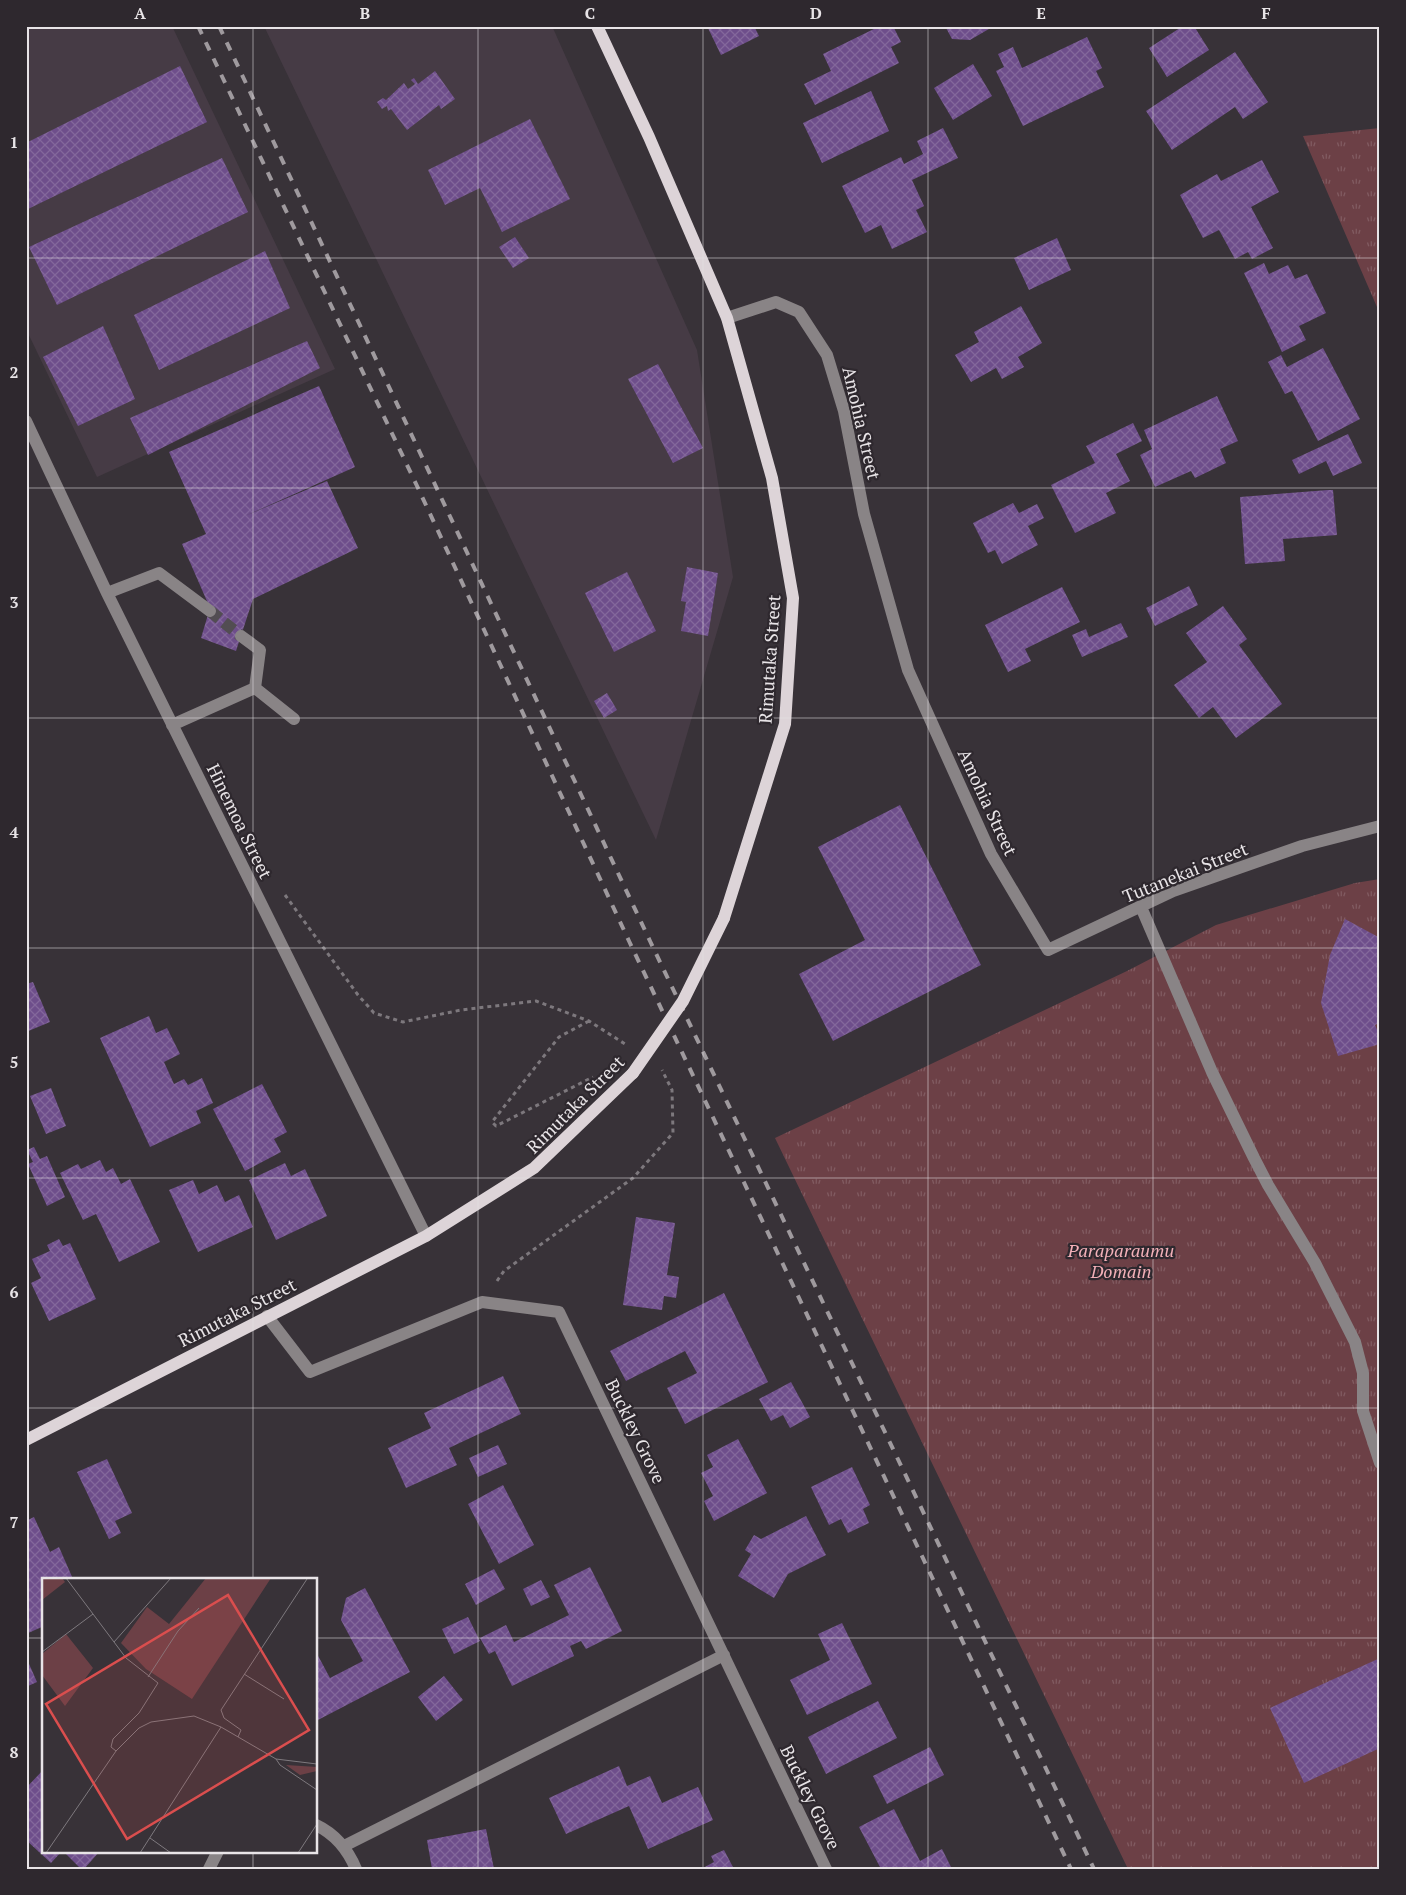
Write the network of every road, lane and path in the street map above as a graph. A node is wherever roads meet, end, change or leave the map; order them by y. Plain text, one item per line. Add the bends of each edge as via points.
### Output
1 (597, 26) edge
2 (727, 318) junction
3 (26, 421) edge
4 (107, 593) junction
5 (210, 611) tunnel mouth
6 (241, 636) tunnel mouth
7 (255, 688) junction
8 (294, 719) dead end
9 (172, 725) junction
10 (1380, 826) edge
11 (281, 889) dead end
12 (1141, 907) junction
13 (1027, 913) joint
14 (589, 1020) junction
15 (628, 1046) dead end
16 (659, 1066) dead end
17 (633, 1074) junction
18 (426, 1236) junction
19 (482, 1302) junction
20 (267, 1316) junction
21 (26, 1440) edge
22 (1380, 1463) edge
23 (724, 1655) junction
24 (318, 1826) edge
25 (344, 1846) junction
26 (218, 1852) edge
27 (209, 1869) edge
28 (356, 1869) edge
29 (826, 1869) edge

1 - 2 main road
2 - 13 street, Amohia Street via 776,302 799,312 826,354 844,411 864,514 908,670 991,854
2 - 17 main road, Rimutaka Street, bridge via 772,478 793,598 784,724 724,918 683,1001
3 - 4 street, Hinemoa Street
4 - 5 street via 159,573
4 - 9 street, Hinemoa Street
6 - 7 street via 260,650
7 - 8 street
7 - 9 street
9 - 18 street, Hinemoa Street
10 - 12 street, Tutanekai Street via 1302,846 1174,891
11 - 14 path via 374,1013 403,1022 461,1010 536,1001
12 - 13 street, Tutanekai Street via 1048,950
12 - 22 street via 1212,1072 1254,1158 1316,1263 1355,1342 1363,1373 1363,1411
14 - 15 path
14 - 17 path via 559,1037 492,1122 496,1126 591,1077
16 - 19 path via 672,1090 673,1133 632,1178 504,1271
17 - 18 main road, Rimutaka Street via 534,1168
18 - 20 main road, Rimutaka Street
19 - 20 street, Buckley Grove via 310,1372
19 - 23 street, Buckley Grove via 560,1312
20 - 21 main road, Rimutaka Street
23 - 25 street
23 - 29 street, Buckley Grove
24 - 25 street
25 - 28 street
26 - 27 street

